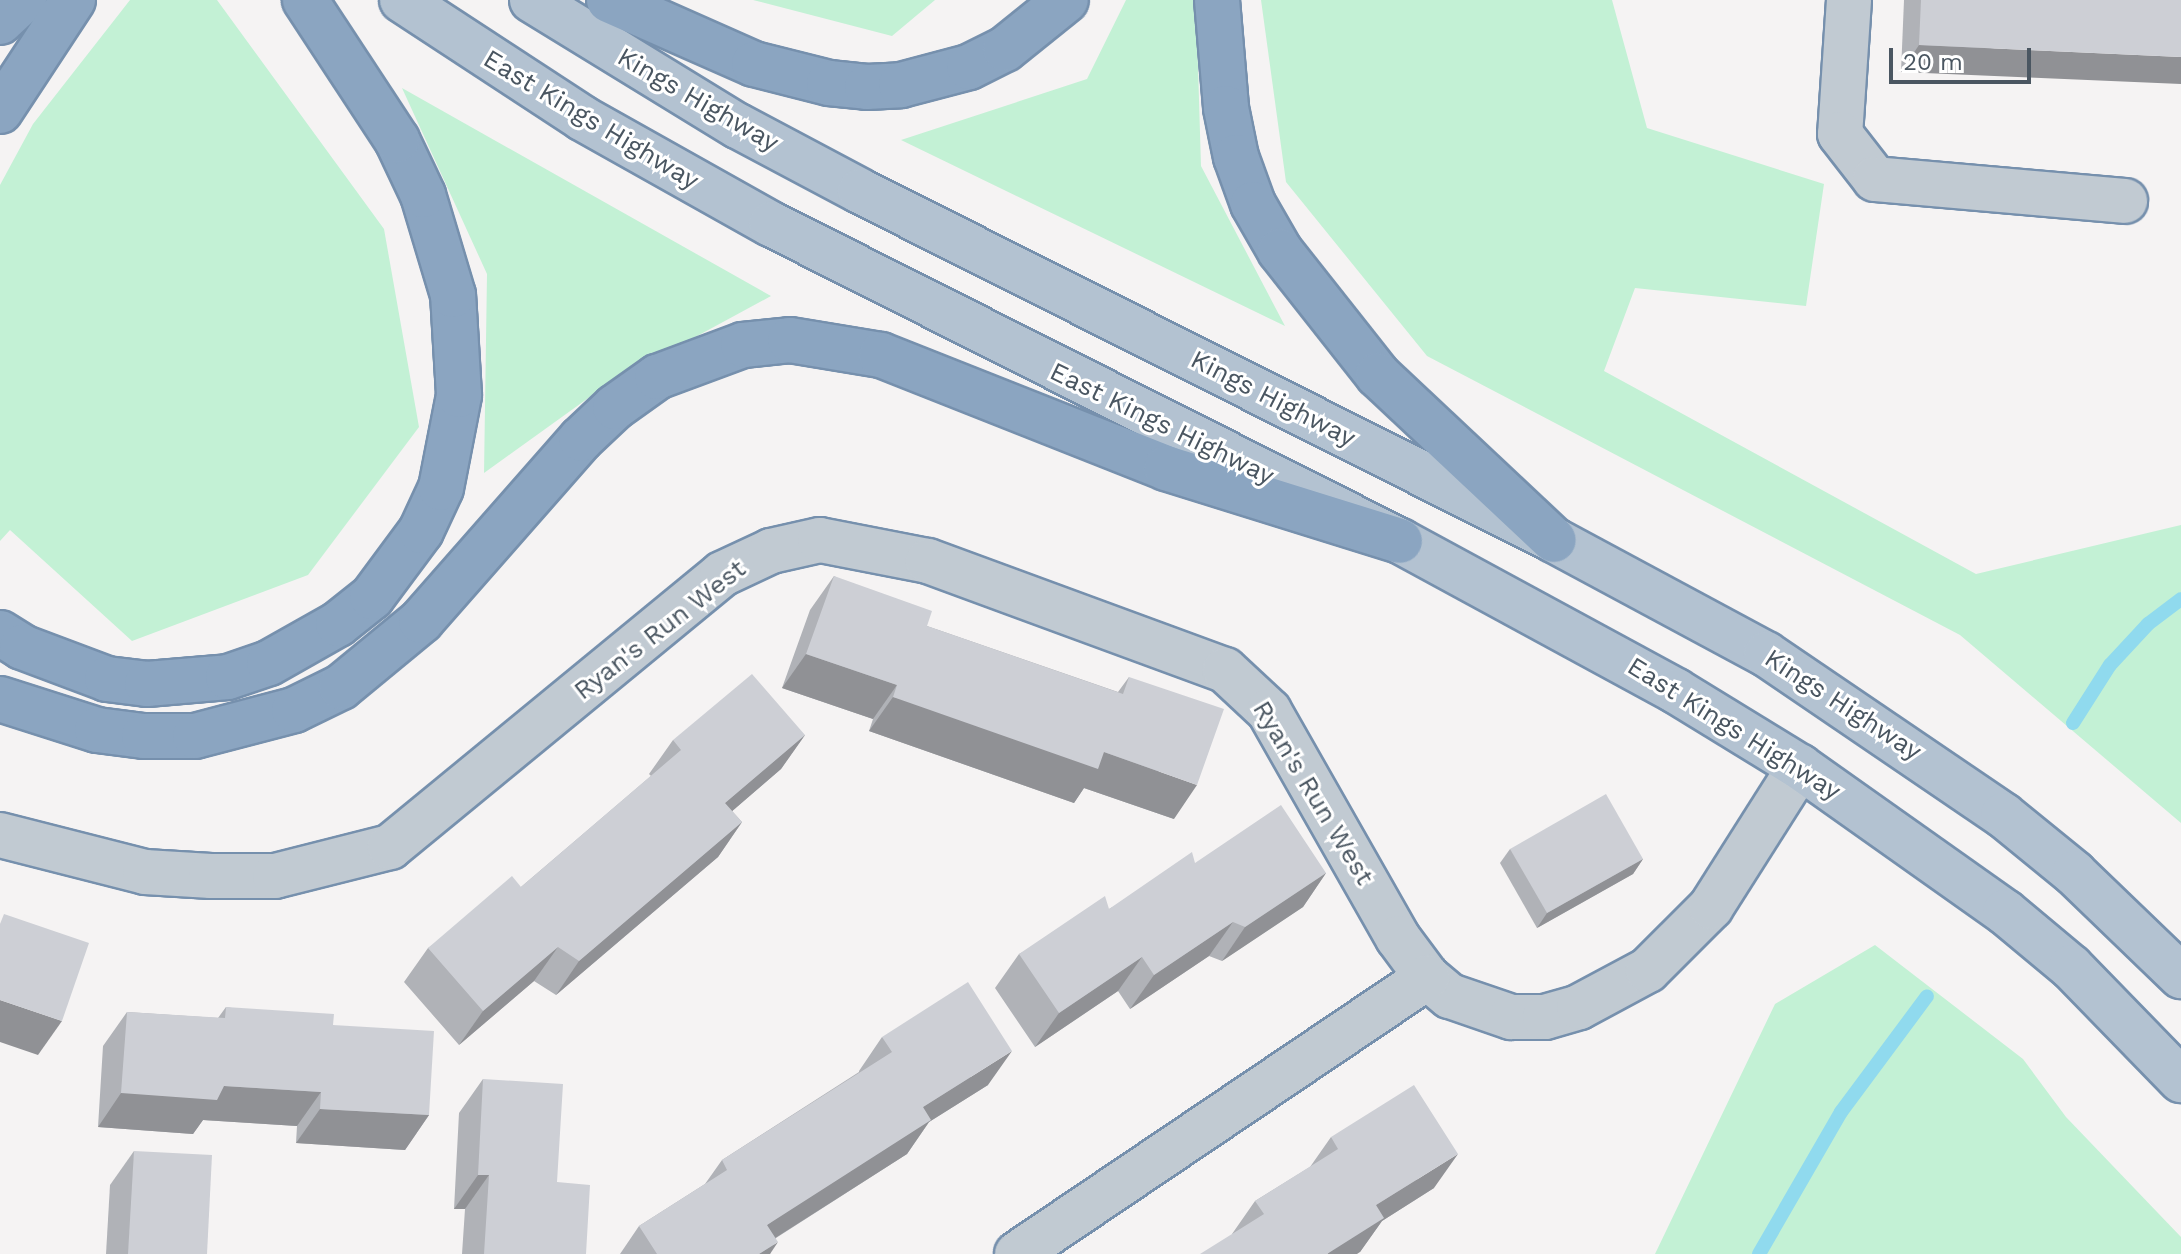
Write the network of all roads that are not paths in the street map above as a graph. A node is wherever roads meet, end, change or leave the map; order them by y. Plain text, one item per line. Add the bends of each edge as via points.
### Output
1 (24, 0) edge
2 (73, 0) edge
3 (305, 0) edge
4 (402, 0) edge
5 (532, 0) edge
6 (609, 0) edge
7 (1066, 0) edge
8 (1217, 0) edge
9 (1849, 0) edge
10 (0, 22) edge
11 (0, 111) edge
12 (2125, 201) dead end
13 (1554, 540) junction
14 (1400, 541) junction
15 (0, 633) edge
16 (0, 699) edge
17 (1800, 767) junction
18 (0, 835) edge
19 (2181, 976) edge
20 (1427, 977) junction
21 (2181, 1080) edge
22 (1017, 1254) edge

1 - 10 highway
2 - 11 highway
3 - 15 highway via 397,140 423,195 453,295 459,395 441,488 421,531 372,597 338,624 269,663 228,677 147,684 107,679
4 - 14 main road, East Kings Highway via 582,118 784,231
5 - 13 main road, Kings Highway via 738,126 902,214
6 - 7 highway via 754,64 867,87 901,85 969,67 1005,49
8 - 13 highway via 1226,108 1236,157 1253,204 1280,251 1378,375
9 - 12 lane via 1840,134 1875,179
13 - 19 main road, Kings Highway via 1766,654 2003,815 2074,873
14 - 16 highway via 1166,468 881,355 790,340 743,345 657,377 615,407 421,621 341,687 294,710 195,736 144,736 97,730
14 - 17 main road, East Kings Highway via 1585,640
17 - 20 lane, Ryan's Run West via 1711,907 1648,970 1579,1007 1545,1017 1511,1017 1478,1009
17 - 21 main road, East Kings Highway via 1922,849 2071,967
18 - 20 lane, Ryan's Run West via 145,872 211,876 275,876 390,847 722,574 771,551 820,540 928,561 1225,670 1269,711 1398,938
20 - 22 lane

